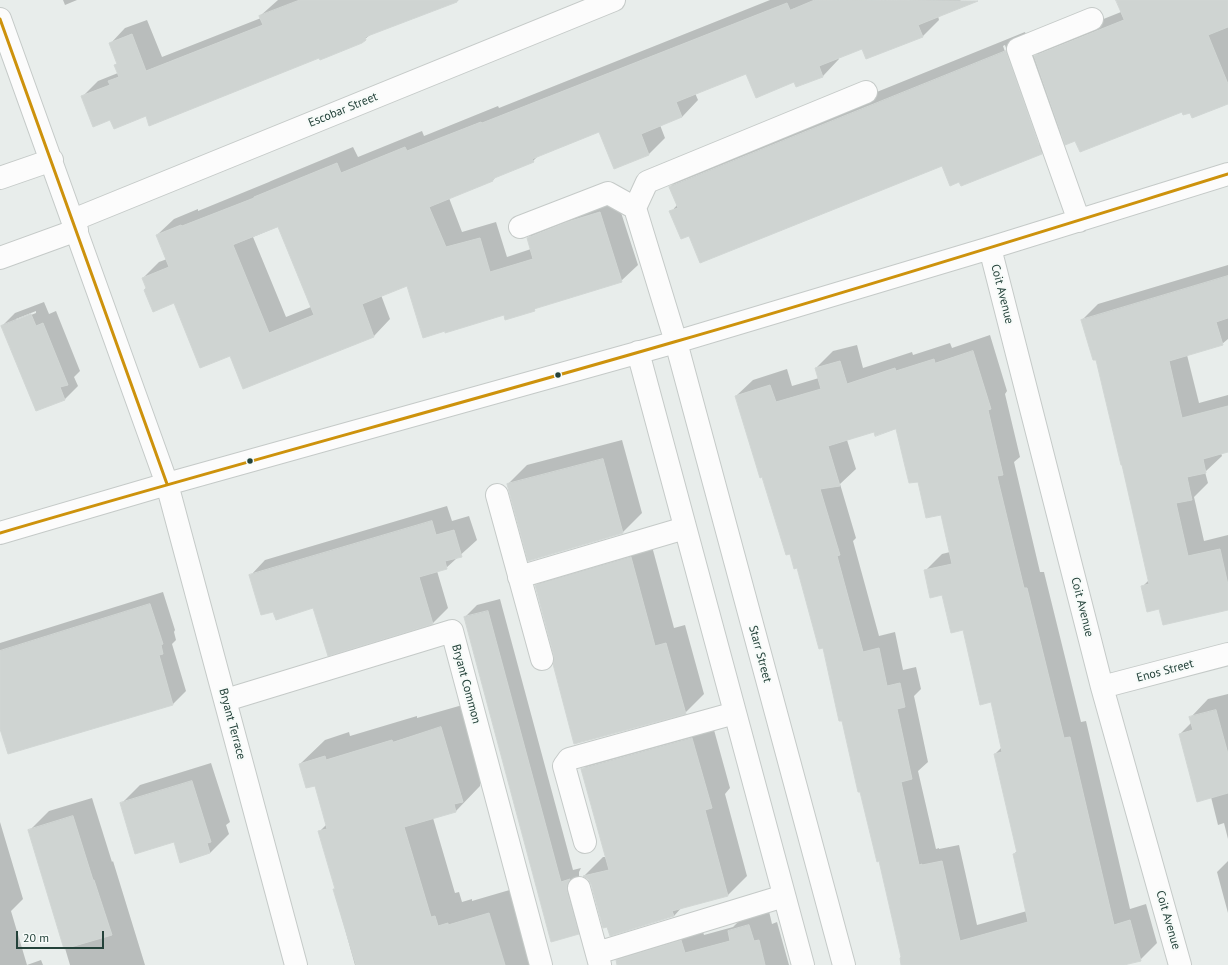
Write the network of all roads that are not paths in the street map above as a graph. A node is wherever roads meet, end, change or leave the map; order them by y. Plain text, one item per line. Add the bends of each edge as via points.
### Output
1 (614, 0) edge
2 (0, 19) edge
3 (1092, 19) dead end
4 (866, 92) dead end
5 (52, 160) junction
6 (1228, 174) edge
7 (0, 178) edge
8 (634, 208) junction
9 (1079, 221) junction
10 (75, 225) junction
11 (520, 227) dead end
12 (990, 248) junction
13 (0, 258) edge
14 (676, 342) junction
15 (638, 352) junction
16 (167, 484) junction
17 (497, 495) dead end
18 (685, 528) junction
19 (0, 533) edge
20 (519, 576) junction
21 (1228, 654) edge
22 (542, 659) dead end
23 (1102, 687) junction
24 (226, 700) junction
25 (735, 713) junction
26 (585, 842) dead end
27 (579, 888) dead end
28 (784, 896) junction
29 (599, 959) edge
30 (296, 965) edge
31 (541, 965) edge
32 (803, 965) edge
33 (844, 965) edge
34 (1180, 965) edge

1 - 10 street, Escobar Street
2 - 5 street, Bryant Terrace
3 - 9 street via 1018,49
4 - 8 street via 647,182
5 - 7 street
5 - 10 street, Bryant Terrace
6 - 9 street
8 - 11 street via 608,193
8 - 14 street, Starr Street
9 - 12 street
10 - 13 street, Escobar Street
10 - 16 street, Bryant Terrace
12 - 14 street
12 - 23 street, Coit Avenue
14 - 15 street
14 - 33 street, Starr Street
15 - 16 street
15 - 18 street
16 - 19 street
16 - 24 street, Bryant Terrace
17 - 20 street
18 - 20 street
18 - 25 street
20 - 22 street
21 - 23 street, Enos Street
23 - 34 street, Coit Avenue
24 - 30 street, Bryant Terrace
24 - 31 street, Bryant Common via 452,631
25 - 26 street via 569,759 564,766
25 - 28 street
27 - 29 street
28 - 29 street
28 - 32 street

